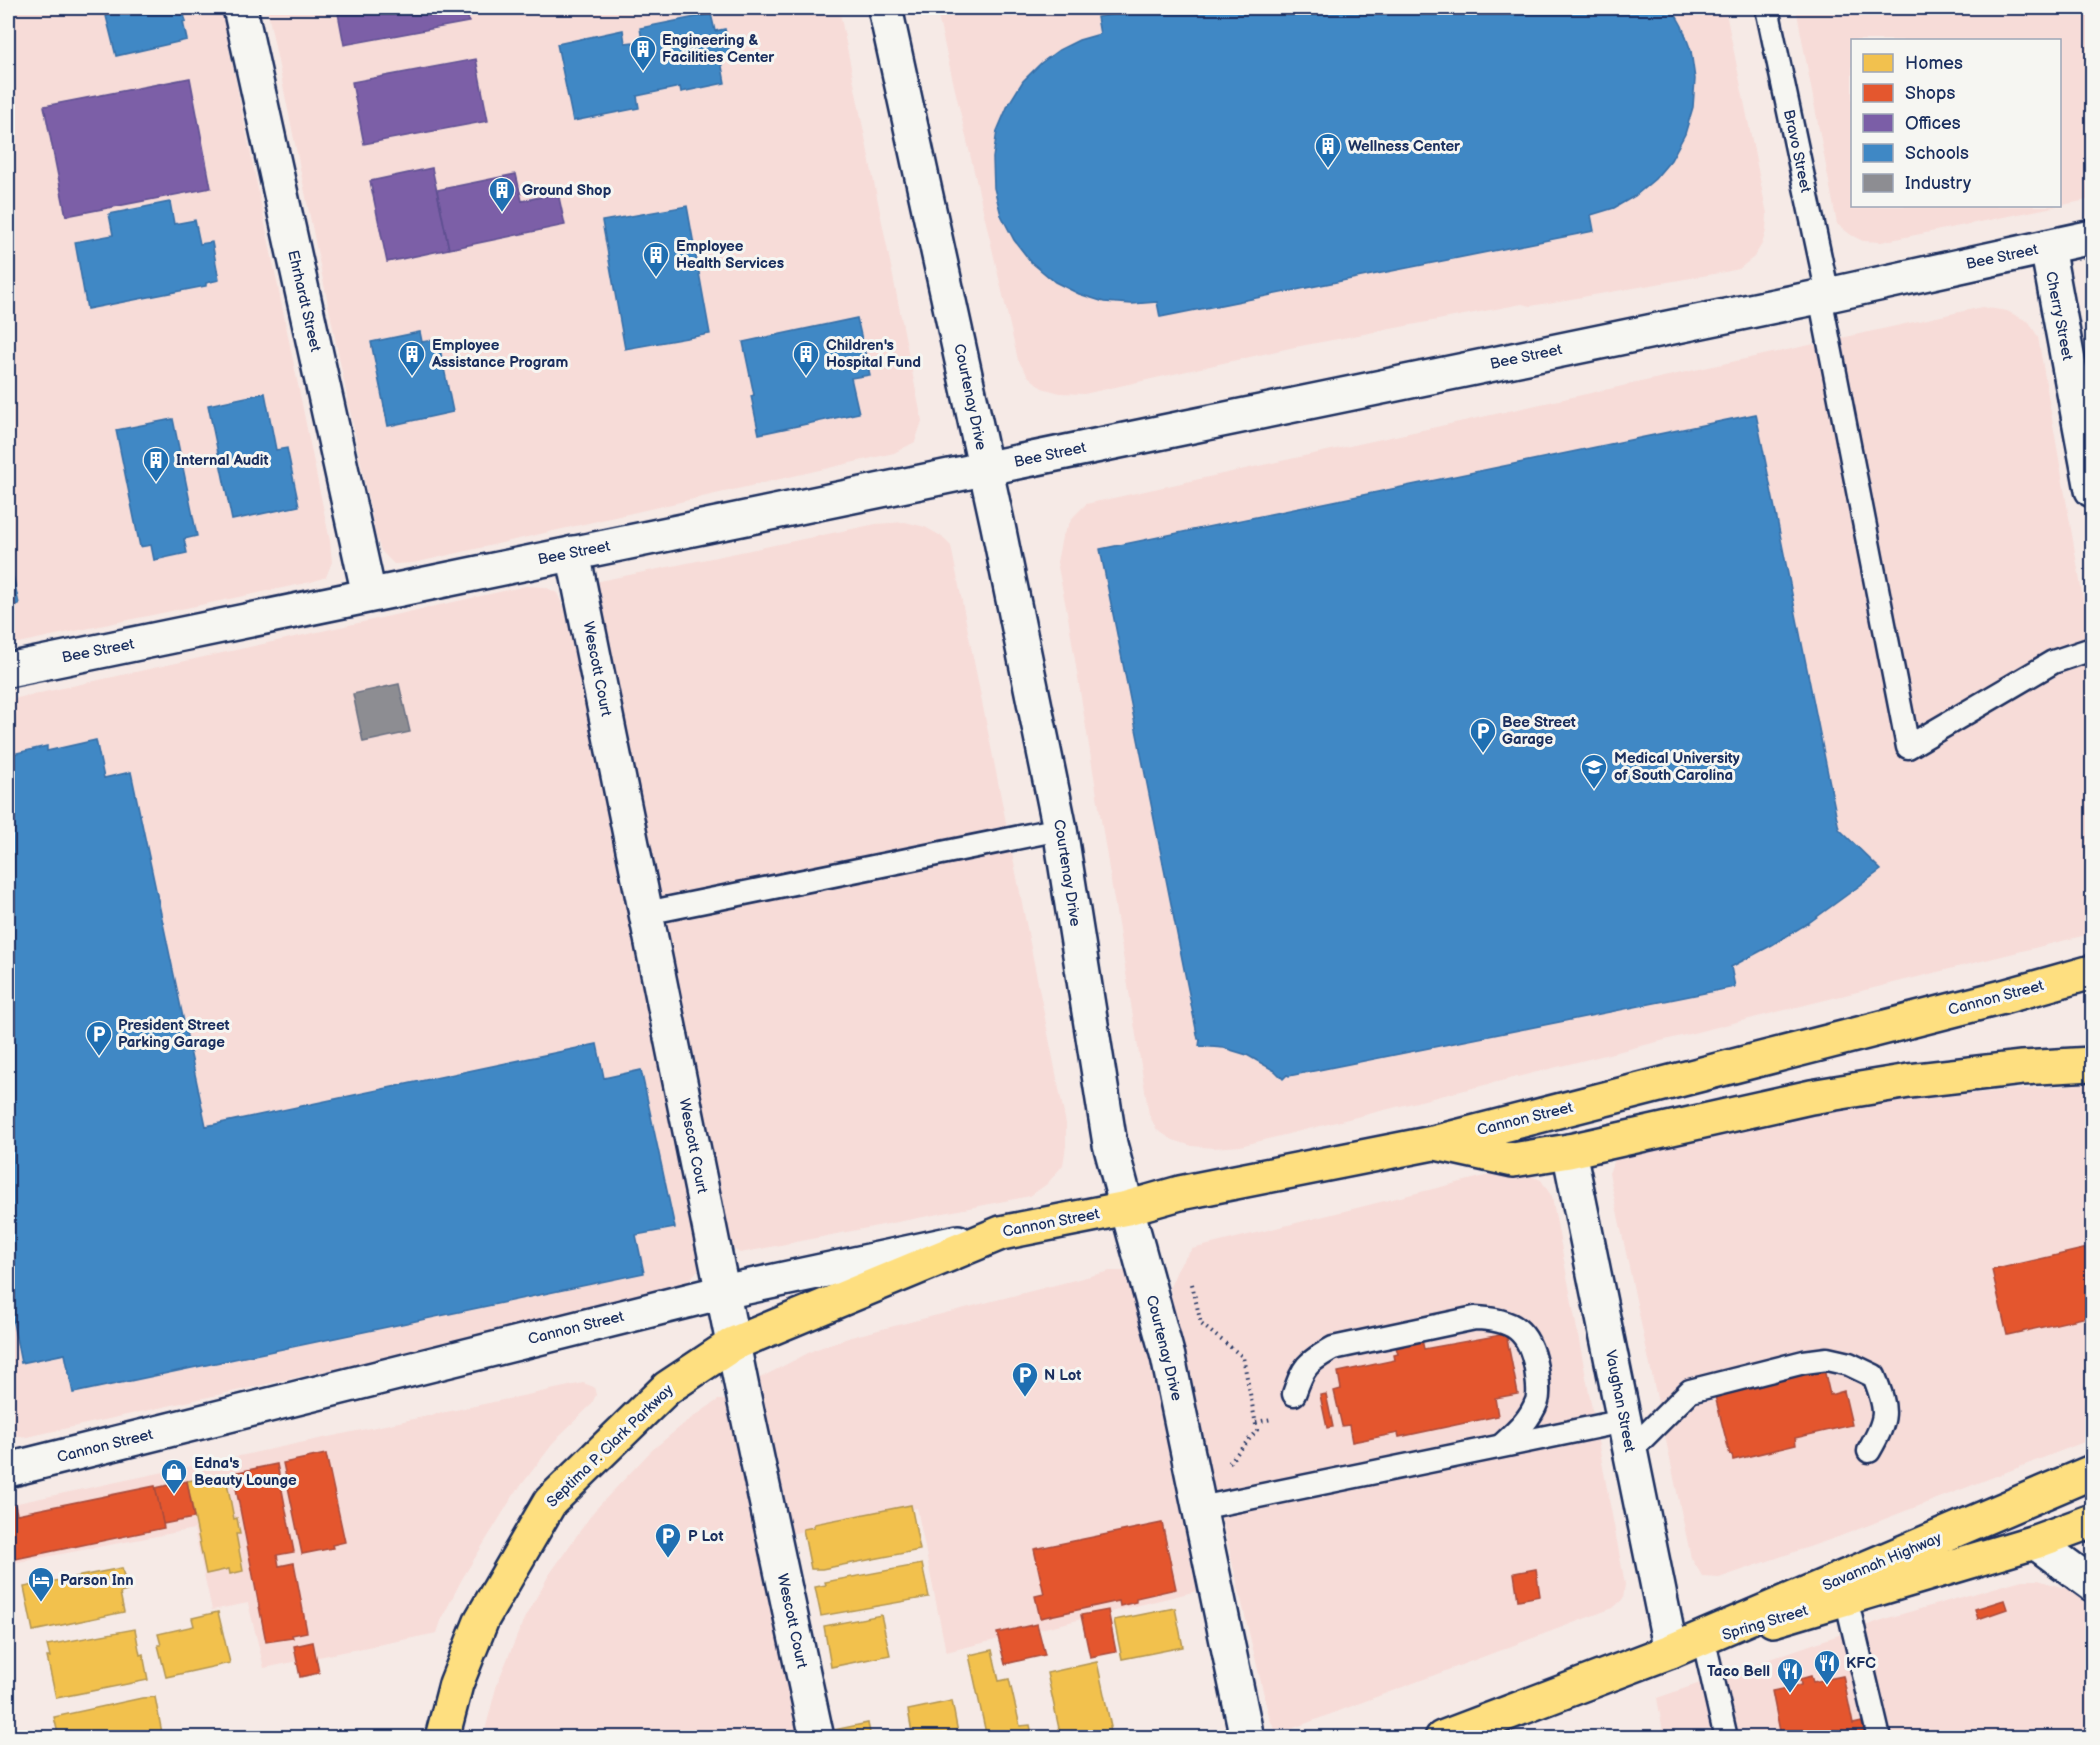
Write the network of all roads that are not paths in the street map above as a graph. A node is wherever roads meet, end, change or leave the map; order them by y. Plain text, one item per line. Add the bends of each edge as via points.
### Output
1 (240, 8) edge
2 (885, 8) edge
3 (1769, 8) edge
4 (2092, 237) edge
5 (2047, 247) junction
6 (1824, 296) junction
7 (985, 468) junction
8 (2092, 490) edge
9 (573, 553) junction
10 (369, 595) junction
11 (2092, 649) edge
12 (8, 670) edge
13 (1060, 829) junction
14 (646, 913) junction
15 (2092, 972) edge
16 (2092, 1064) edge
17 (1433, 1143) junction
18 (1569, 1151) junction
19 (1127, 1208) junction
20 (1001, 1233) junction
21 (723, 1292) junction
22 (733, 1344) junction
23 (1294, 1394) dead end
24 (1627, 1436) junction
25 (1501, 1446) junction
26 (1869, 1451) dead end
27 (8, 1470) edge
28 (2092, 1472) edge
29 (1200, 1509) junction
30 (2092, 1521) edge
31 (2035, 1542) junction
32 (2092, 1584) edge
33 (1846, 1598) junction
34 (1704, 1641) junction
35 (1671, 1651) junction
36 (442, 1737) edge
37 (817, 1737) edge
38 (1247, 1737) edge
39 (1442, 1737) edge
40 (1726, 1737) edge
41 (1879, 1737) edge

1 - 10 street, Ehrhardt Street
2 - 7 street, Courtenay Drive
3 - 6 lane, Bravo Street
4 - 5 street, Bee Street
5 - 6 street, Bee Street
5 - 8 street, Cherry Street
6 - 7 street, Bee Street
6 - 11 lane, Bravo Street via 1908,747 2053,662
7 - 9 street, Bee Street
7 - 13 street, Courtenay Drive
9 - 10 street, Bee Street
9 - 14 street, Wescott Court
10 - 12 street, Bee Street
13 - 14 lane
13 - 19 street, Courtenay Drive via 1110,1144
14 - 21 street, Wescott Court
15 - 17 main road, Cannon Street
16 - 18 main road via 2022,1068 1811,1096
17 - 18 main road via 1513,1160
17 - 19 main road, Cannon Street via 1180,1193
18 - 24 street, Vaughan Street
19 - 20 main road, Cannon Street
19 - 29 street, Courtenay Drive via 1168,1357
20 - 21 street, Cannon Street
20 - 22 main road, Septima P. Clark Parkway
21 - 22 street, Wescott Court
21 - 27 street, Cannon Street
22 - 36 main road, Septima P. Clark Parkway via 667,1388 550,1502 482,1619 456,1684
22 - 37 street, Wescott Court
23 - 25 lane via 1301,1374 1312,1360 1333,1348 1475,1318 1496,1319 1515,1326 1526,1337 1534,1357 1538,1400 1523,1426
24 - 25 lane
24 - 26 lane via 1690,1391 1827,1359 1874,1376 1885,1402 1882,1429
24 - 35 street, Vaughan Street
25 - 29 lane
28 - 35 main road, Savannah Highway
29 - 38 street, Courtenay Drive
30 - 31 main road, Spring Street
31 - 32 street
31 - 33 main road, Spring Street
33 - 34 main road, Spring Street
33 - 41 lane
34 - 35 main road, Spring Street
34 - 40 lane
35 - 39 main road, Spring Street

